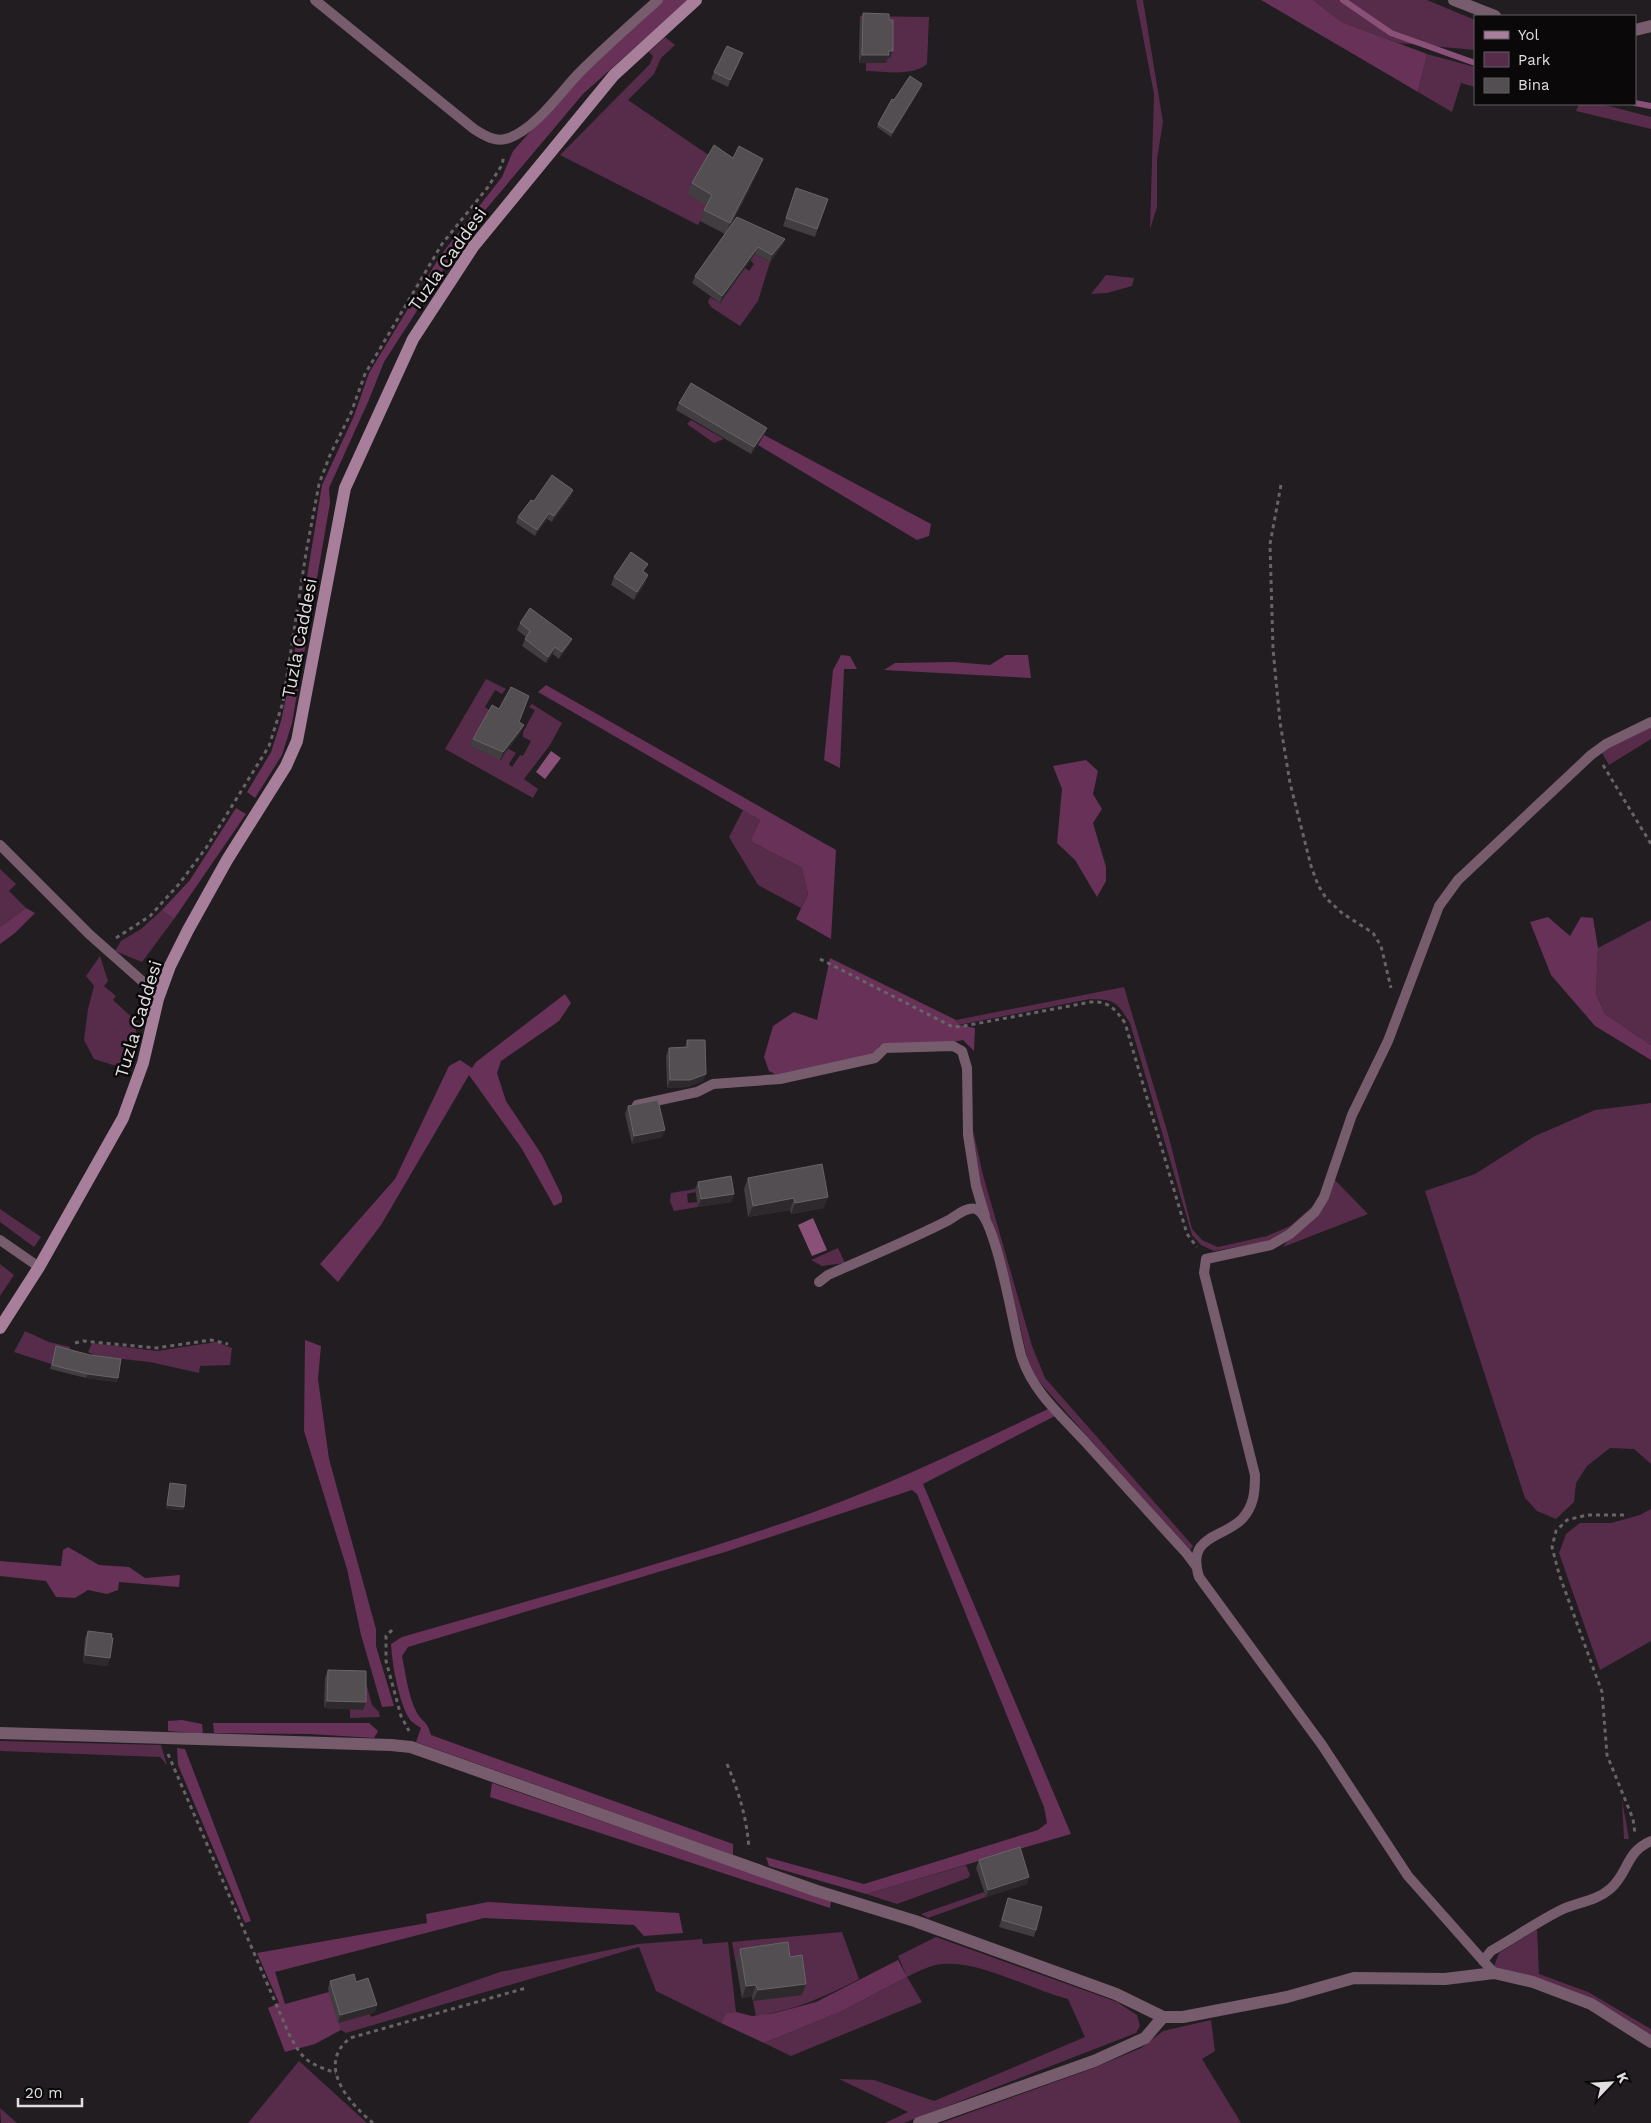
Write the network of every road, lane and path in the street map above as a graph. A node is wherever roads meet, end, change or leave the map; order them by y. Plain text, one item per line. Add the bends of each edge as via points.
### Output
1 (315, 0) edge
2 (658, 0) edge
3 (696, 0) edge
4 (1454, 0) edge
5 (1492, 15) edge
6 (1651, 26) edge
7 (1636, 30) edge
8 (1282, 484) dead end
9 (1651, 722) edge
10 (1595, 752) junction
11 (1651, 844) edge
12 (0, 845) edge
13 (820, 959) dead end
14 (159, 996) junction
15 (1397, 1016) junction
16 (632, 1106) edge
17 (986, 1217) junction
18 (0, 1240) edge
19 (1206, 1259) junction
20 (39, 1267) junction
21 (818, 1282) dead end
22 (0, 1328) edge
23 (75, 1343) dead end
24 (228, 1344) dead end
25 (1624, 1514) dead end
26 (1196, 1566) junction
27 (392, 1630) dead end
28 (0, 1733) edge
29 (161, 1738) junction
30 (397, 1746) junction
31 (727, 1764) dead end
32 (1651, 1841) edge
33 (1638, 1849) junction
34 (751, 1867) junction
35 (1483, 1961) junction
36 (1494, 1973) junction
37 (526, 1988) dead end
38 (1163, 2017) junction
39 (1651, 2042) edge
40 (336, 2073) junction
41 (373, 2123) edge
42 (919, 2123) edge

1 - 2 lane via 474,129 487,138 498,140 521,133 580,72
3 - 14 main road, Tuzla Caddesi via 614,75 473,247 413,339 345,488 297,741 286,766 188,930
4 - 5 street
6 - 7 street
8 - 15 path via 1270,544 1273,649 1290,783 1318,884 1326,898 1372,933 1381,946
9 - 10 lane
10 - 11 path
10 - 15 lane via 1453,887 1438,906
12 - 14 lane via 89,934
13 - 19 path via 953,1027 1091,1002 1113,1007 1125,1023 1136,1054 1187,1234
14 - 20 main road, Tuzla Caddesi via 143,1063 123,1118
15 - 19 lane via 1352,1115 1324,1197 1315,1212 1290,1234 1271,1245
16 - 17 lane via 697,1092 712,1084 780,1079 875,1058 885,1048 953,1046 962,1051 967,1068 968,1134 976,1186
17 - 21 lane via 979,1210 968,1209
17 - 26 lane via 1012,1306 1022,1358 1041,1394
18 - 20 lane
19 - 26 lane via 1204,1273 1255,1476 1255,1496 1241,1520 1204,1544 1196,1556
20 - 22 main road, Tuzla Caddesi
23 - 24 path via 84,1341 156,1348 211,1340
25 - 33 path via 1587,1515 1567,1520 1556,1532 1552,1547 1602,1692 1607,1755 1633,1819
26 - 35 lane via 1199,1577 1322,1745 1408,1876
27 - 30 path via 386,1636 386,1661 401,1716 409,1732
28 - 29 street
29 - 30 street
29 - 40 path via 292,2040 303,2058
30 - 34 street via 410,1747
31 - 34 path via 737,1786 748,1827
32 - 33 lane
33 - 35 lane via 1610,1889 1593,1900 1562,1910 1491,1951
34 - 38 street via 934,1928 1116,1994
35 - 36 lane
36 - 38 street via 1445,1979 1354,1978 1287,1997 1183,2017
36 - 39 street via 1533,1982 1591,2004
37 - 40 path via 350,2038 336,2053
38 - 42 street via 1145,2038 1094,2062
40 - 41 path via 344,2091

